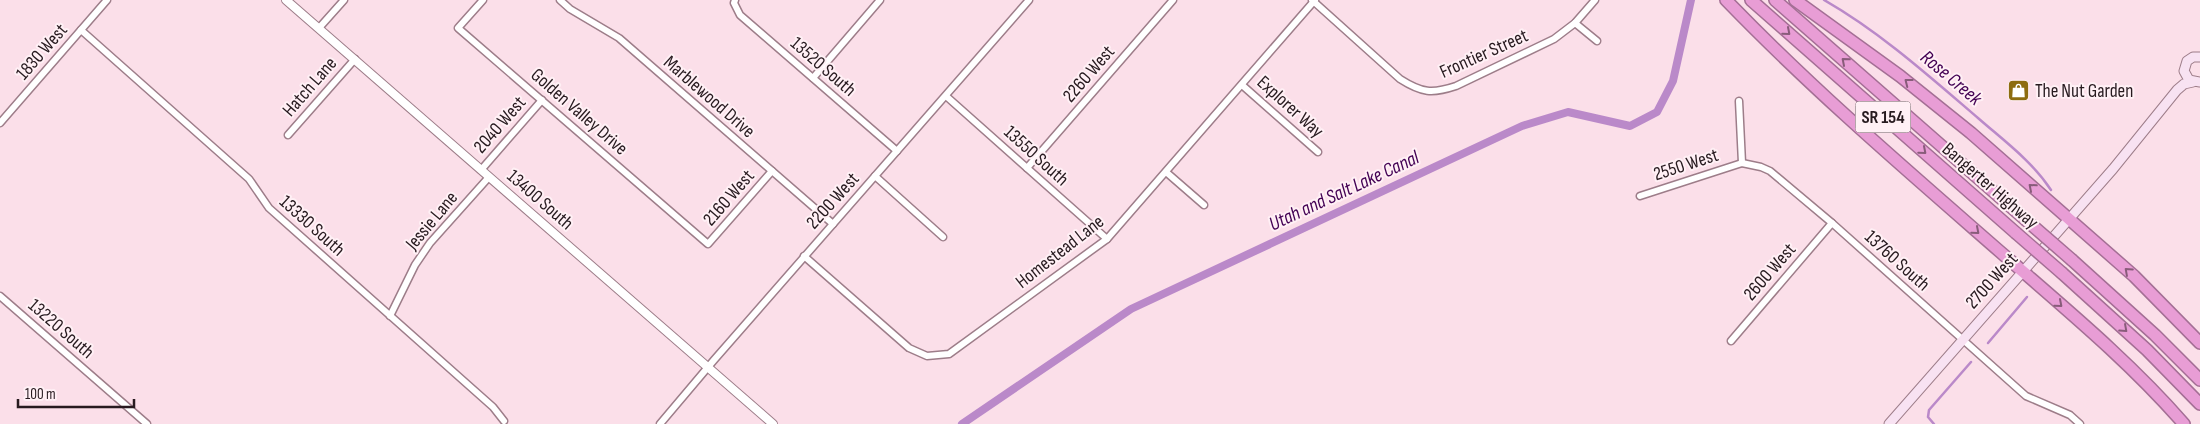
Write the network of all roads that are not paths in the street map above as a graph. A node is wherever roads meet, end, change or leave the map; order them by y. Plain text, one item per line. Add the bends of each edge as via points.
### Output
1 (107, 0) edge
2 (286, 0) edge
3 (344, 0) edge
4 (483, 0) edge
5 (560, 0) edge
6 (880, 0) edge
7 (1029, 0) edge
8 (1173, 0) edge
9 (1313, 0) edge
10 (1595, 0) edge
11 (1726, 0) edge
12 (1751, 0) edge
13 (1775, 0) edge
14 (1795, 0) edge
15 (734, 1) edge
16 (1575, 23) junction
17 (319, 28) junction
18 (80, 30) junction
19 (1597, 41) dead end
20 (2199, 56) edge
21 (355, 59) junction
22 (2184, 71) junction
23 (813, 78) junction
24 (2196, 82) edge
25 (1242, 85) junction
26 (2177, 90) junction
27 (946, 96) junction
28 (542, 100) junction
29 (1739, 101) dead end
30 (0, 123) edge
31 (288, 134) dead end
32 (897, 151) junction
33 (1318, 152) dead end
34 (1742, 163) junction
35 (1027, 168) junction
36 (481, 170) junction
37 (772, 171) junction
38 (1166, 172) junction
39 (875, 176) junction
40 (489, 177) junction
41 (1640, 196) dead end
42 (1204, 205) dead end
43 (2069, 219) junction
44 (833, 224) junction
45 (1832, 224) junction
46 (944, 237) dead end
47 (1107, 239) junction
48 (708, 244) joint
49 (804, 256) junction
50 (2022, 272) junction
51 (0, 296) edge
52 (390, 316) junction
53 (1963, 339) junction
54 (1730, 341) dead end
55 (2200, 343) edge
56 (708, 367) junction
57 (2200, 380) edge
58 (2200, 404) edge
59 (504, 421) dead end
60 (147, 424) edge
61 (660, 424) edge
62 (773, 424) edge
63 (1889, 424) edge
64 (2080, 424) edge
65 (2184, 424) edge

1 - 18 street, 1830 West
2 - 17 street, 13400 South
3 - 17 street
4 - 28 street, Golden Valley Drive via 458,28
5 - 37 street, Marblewood Drive via 619,38
6 - 23 street
7 - 27 street, 2200 West
8 - 35 street, 2260 West
9 - 16 street, Frontier Street via 1400,79 1426,91 1456,86 1554,39
9 - 25 street, Homestead Lane
10 - 16 street, Frontier Street
11 -> 50 highway via 1811,84
12 -> 58 highway, Bangerter Highway / SR 154, bridge via 2062,273 2142,345
57 -> 13 highway, Bangerter Highway / SR 154, bridge via 2072,260
43 -> 14 highway via 1926,96
15 - 23 street, 13520 South via 740,15
16 - 19 street
17 - 21 street, 13400 South
18 - 30 street, 1830 West
18 - 52 street, 13330 South via 249,179 269,208
20 - 22 main road via 2187,60
21 - 31 street, Hatch Lane
21 - 36 street, 13400 South
22 - 24 main road via 2186,78
22 - 26 main road, 2700 West
23 - 32 street, 13520 South
24 - 26 main road, 2700 West via 2184,84
25 - 33 street, Explorer Way
25 - 38 street, Homestead Lane
26 - 43 main road, 2700 West
27 - 32 street, 2200 West
27 - 35 street, 13550 South
28 - 36 street, 2040 West
28 - 48 street, Golden Valley Drive
29 - 34 street
32 - 39 street, 2200 West
34 - 41 street, 2550 West
34 - 45 street, 13760 South via 1770,171
35 - 47 street, 13550 South
36 - 40 street, 13400 South
37 - 44 street, Marblewood Drive
37 - 48 street, 2160 West
38 - 42 street
38 - 47 street, Homestead Lane
39 - 44 street, 2200 West
39 - 46 street
40 - 52 street, Jessie Lane via 430,243 415,265
40 - 56 street, 13400 South
43 - 50 main road, 2700 West
55 -> 43 highway via 2141,283
44 - 49 street, 2200 West
45 - 53 street, 13760 South
45 - 54 street, 2600 West
47 - 49 street, Homestead Lane via 949,354 927,356 909,348
49 - 56 street, 2200 West
50 - 53 main road, 2700 West
50 -> 65 highway via 2123,360
51 - 60 street, 13220 South
52 - 59 street, 13330 South via 493,407
53 - 63 main road, 2700 West
53 - 64 street, 13760 South via 2026,396 2070,415
56 - 61 street, 2200 West
56 - 62 street, 13400 South

